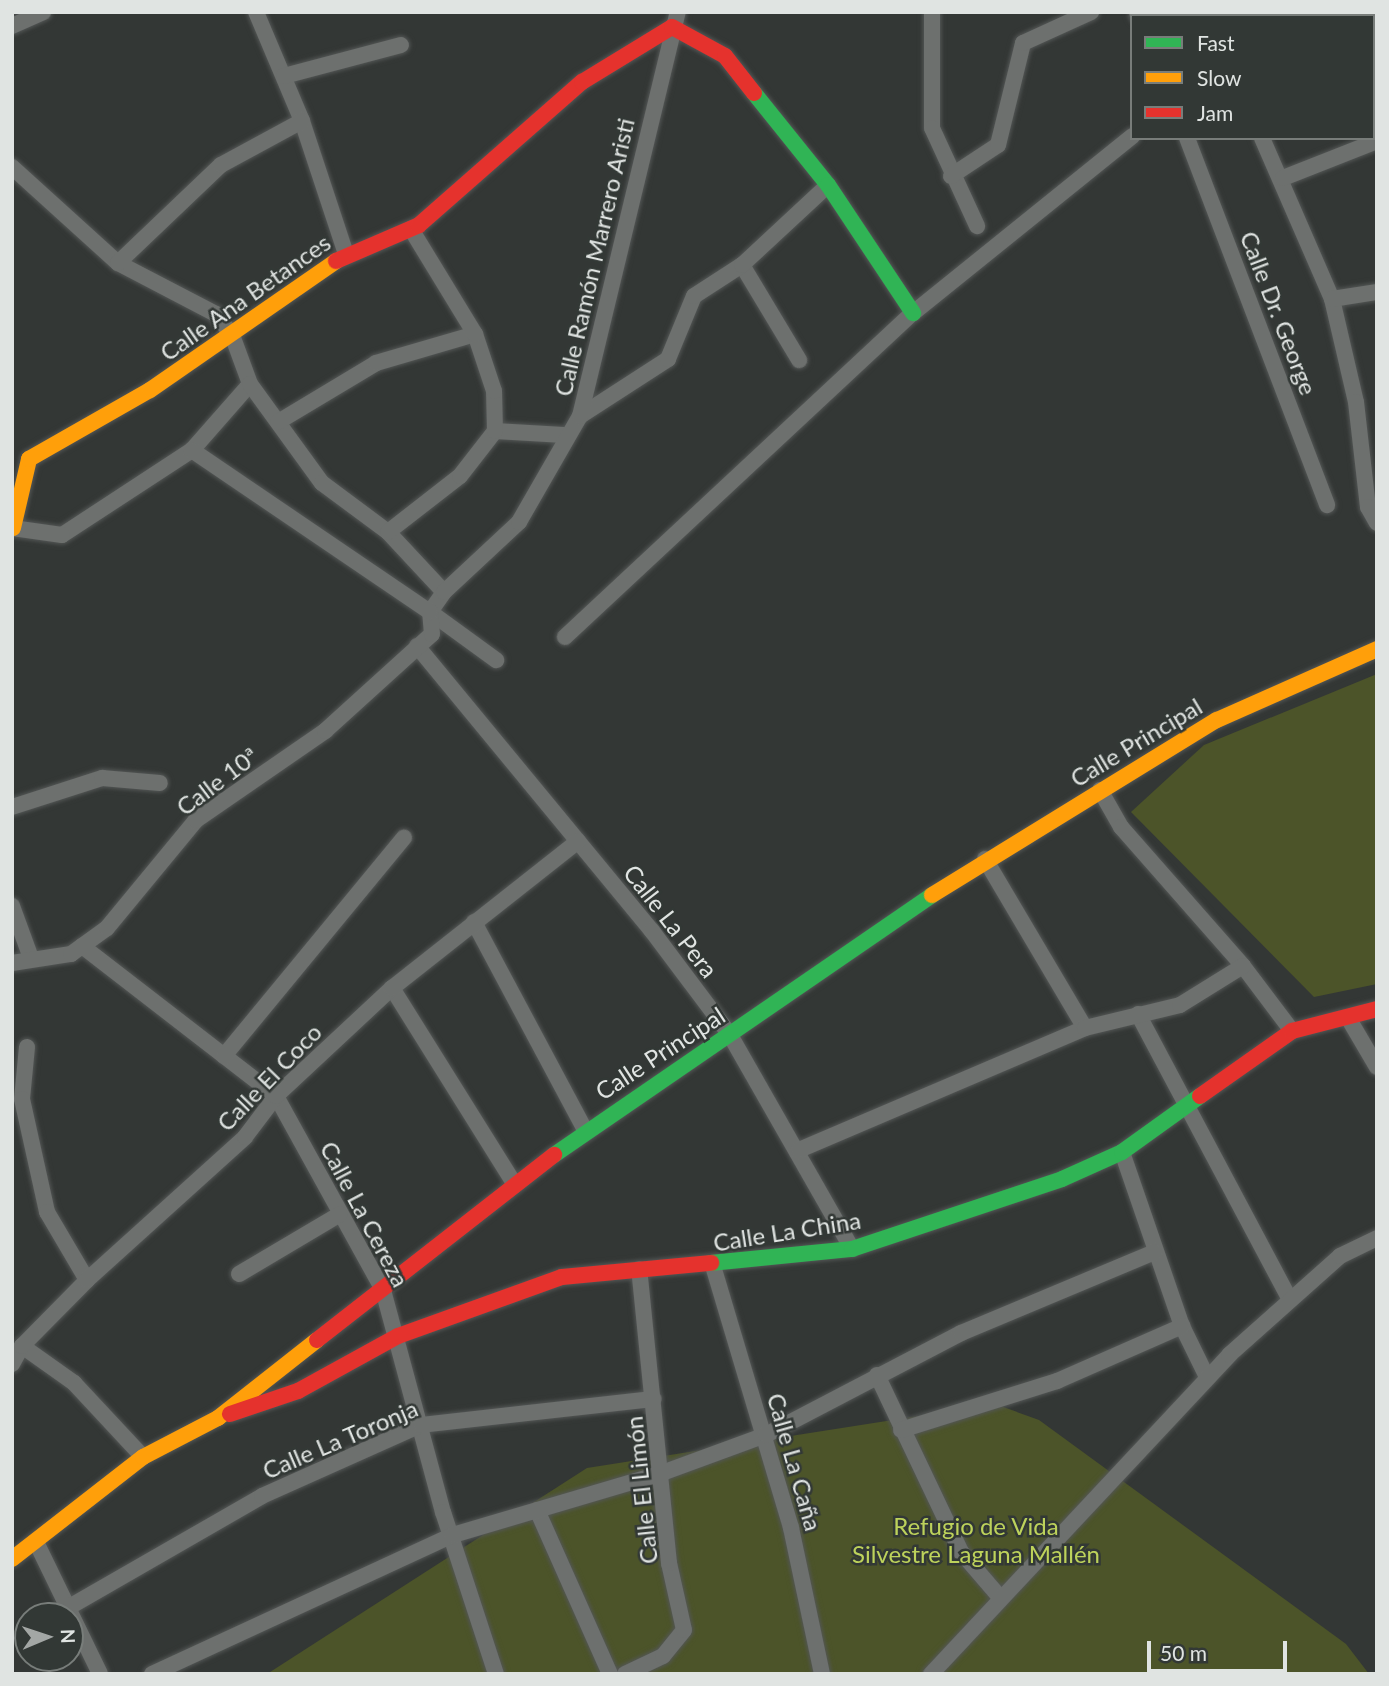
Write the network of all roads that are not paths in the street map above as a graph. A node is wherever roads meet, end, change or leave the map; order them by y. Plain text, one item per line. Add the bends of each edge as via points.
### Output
1 (43, 12) edge
2 (256, 12) edge
3 (932, 12) edge
4 (1091, 12) edge
5 (675, 20) edge
6 (12, 26) edge
7 (401, 45) dead end
8 (284, 76) junction
9 (302, 121) junction
10 (1130, 138) edge
11 (1188, 140) edge
12 (1263, 140) edge
13 (1377, 141) edge
14 (12, 167) edge
15 (951, 176) junction
16 (1283, 178) junction
17 (828, 185) junction
18 (977, 226) dead end
19 (411, 229) junction
20 (346, 254) junction
21 (118, 263) junction
22 (743, 265) junction
23 (1377, 292) edge
24 (1332, 299) junction
25 (913, 313) junction
26 (475, 334) junction
27 (232, 335) junction
28 (799, 360) dead end
29 (250, 384) junction
30 (580, 416) junction
31 (278, 422) junction
32 (495, 431) junction
33 (564, 435) junction
34 (192, 450) junction
35 (1327, 505) dead end
36 (1377, 523) edge
37 (13, 528) edge
38 (388, 532) junction
39 (444, 592) junction
40 (430, 612) junction
41 (565, 638) dead end
42 (417, 646) junction
43 (1377, 649) edge
44 (496, 660) dead end
45 (160, 783) dead end
46 (1100, 790) junction
47 (12, 807) edge
48 (404, 838) dead end
49 (578, 841) junction
50 (985, 859) junction
51 (12, 906) edge
52 (474, 922) junction
53 (82, 946) junction
54 (30, 958) junction
55 (12, 963) edge
56 (1243, 966) junction
57 (392, 988) junction
58 (1377, 1009) edge
59 (1138, 1014) junction
60 (1350, 1021) junction
61 (1085, 1028) junction
62 (1292, 1031) junction
63 (730, 1035) junction
64 (27, 1047) dead end
65 (224, 1056) junction
66 (1377, 1067) edge
67 (276, 1096) junction
68 (1191, 1106) junction
69 (585, 1130) junction
70 (799, 1150) junction
71 (1122, 1152) junction
72 (515, 1185) junction
73 (340, 1214) junction
74 (1377, 1238) edge
75 (852, 1250) junction
76 (1155, 1252) junction
77 (713, 1266) junction
78 (639, 1270) junction
79 (239, 1274) dead end
80 (87, 1280) junction
81 (383, 1290) junction
82 (1290, 1300) junction
83 (1182, 1326) junction
84 (398, 1336) junction
85 (22, 1346) junction
86 (12, 1364) edge
87 (877, 1375) junction
88 (1207, 1377) junction
89 (654, 1399) junction
90 (218, 1418) junction
91 (421, 1425) junction
92 (901, 1430) junction
93 (766, 1435) junction
94 (143, 1457) junction
95 (662, 1474) junction
96 (537, 1510) junction
97 (453, 1535) junction
98 (37, 1544) junction
99 (12, 1559) edge
100 (998, 1595) junction
101 (69, 1602) edge
102 (78, 1602) edge
103 (84, 1636) edge
104 (100, 1674) edge
105 (152, 1674) edge
106 (496, 1674) edge
107 (610, 1674) edge
108 (625, 1674) edge
109 (822, 1674) edge
110 (931, 1674) edge

1 - 6 street
2 - 8 street
3 - 15 street via 932,128
4 - 15 street via 1023,43 998,145
5 - 17 street via 725,56
5 - 19 street, Calle Ana Betances via 582,82
5 - 30 street, Calle Ramón Marrero Aristi
7 - 8 street
8 - 9 street
9 - 20 street
9 - 21 street via 221,165
10 - 25 street
11 - 35 street, Calle Dr. George
12 - 16 street, Calle Dr. George
13 - 16 street
14 - 21 street
15 - 18 street
16 - 24 street, Calle Dr. George
17 - 22 street
17 - 25 street
19 - 20 street, Calle Ana Betances
19 - 26 street
20 - 27 street, Calle Ana Betances
21 - 27 street via 195,298
22 - 28 street
22 - 30 street via 694,296 668,359
23 - 24 street
24 - 36 street, Calle Dr. George via 1356,402 1368,507
25 - 41 street
26 - 31 street via 376,363
26 - 32 street via 494,391
27 - 29 street
27 - 37 street, Calle Ana Betances via 29,459
29 - 31 street
29 - 34 street
30 - 33 street, Calle Ramón Marrero Aristi
31 - 38 street via 322,483
32 - 33 street
32 - 38 street via 460,476
33 - 39 street, Calle Ramón Marrero Aristi via 519,522
34 - 37 street via 62,535
34 - 40 street
38 - 39 street
39 - 40 street, Calle Ramón Marrero Aristi
40 - 42 street, Calle 10ª via 432,634
40 - 44 street
42 - 49 street, Calle La Pera
42 - 53 street, Calle 10ª via 326,732 196,820 107,928
43 - 46 street, Calle Principal via 1217,720
45 - 47 street via 102,778
46 - 50 street, Calle Principal
46 - 56 street via 1121,827
48 - 65 street
49 - 52 street, Calle El Coco
49 - 63 street, Calle La Pera
50 - 61 street
50 - 63 street, Calle Principal
51 - 54 street
52 - 57 street, Calle El Coco
52 - 69 street
53 - 54 street, Calle 10ª via 71,954
53 - 65 street, Calle La Cereza
54 - 55 street, Calle 10ª
56 - 59 street via 1202,996
56 - 62 street
57 - 67 street, Calle El Coco
57 - 72 street
58 - 60 street, Calle La China
59 - 61 street
59 - 68 street
60 - 62 street, Calle La China
60 - 66 street
61 - 70 street
62 - 68 street, Calle La China
63 - 69 street, Calle Principal
63 - 70 street, Calle La Pera
64 - 80 street via 22,1099 47,1212
65 - 67 street, Calle La Cereza
67 - 73 street, Calle La Cereza
67 - 80 street, Calle El Coco via 245,1137
68 - 71 street, Calle La China
68 - 82 street
69 - 72 street, Calle Principal
70 - 75 street, Calle La Pera
71 - 75 street, Calle La China via 1062,1179
71 - 76 street
72 - 81 street, Calle Principal
73 - 79 street
73 - 81 street, Calle La Cereza
74 - 82 street via 1340,1256
75 - 77 street, Calle La China
76 - 83 street
76 - 87 street
77 - 78 street, Calle La China
77 - 93 street, Calle La Caña
78 - 84 street, Calle La China via 562,1277
78 - 89 street, Calle El Limón
80 - 85 street, Calle El Coco
81 - 84 street, Calle La Cereza
81 - 90 street, Calle Principal via 309,1341
82 - 88 street
83 - 88 street
83 - 92 street via 1057,1381
84 - 90 street, Calle La China via 298,1391
84 - 91 street, Calle La Cereza
85 - 86 street, Calle El Coco
85 - 94 street via 74,1383
87 - 92 street
87 - 93 street via 842,1400
88 - 100 street
89 - 91 street, Calle La Toronja
89 - 95 street, Calle El Limón
90 - 94 street, Calle Principal
91 - 97 street, Calle La Cereza
91 - 102 street, Calle La Toronja via 262,1496
92 - 100 street via 961,1552
93 - 95 street
93 - 109 street, Calle La Caña
94 - 98 street, Calle Principal
95 - 96 street
95 - 108 street, Calle El Limón via 669,1563 684,1630 663,1656
96 - 97 street
96 - 107 street
97 - 105 street
97 - 106 street, Calle La Cereza
98 - 99 street, Calle Principal
98 - 101 street
100 - 110 street
103 - 104 street

